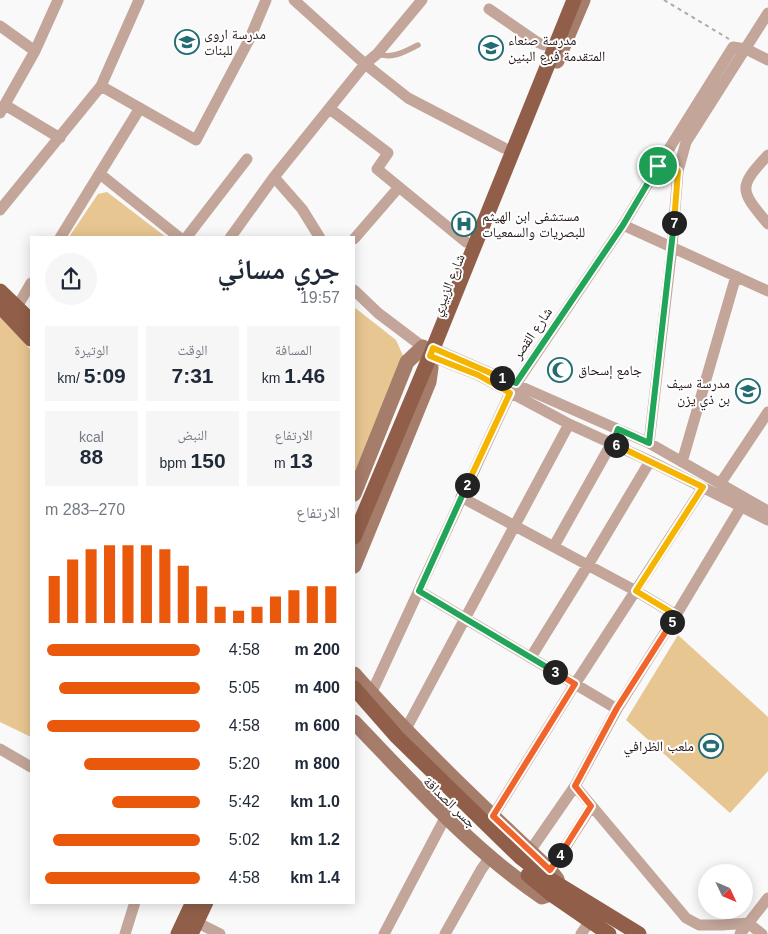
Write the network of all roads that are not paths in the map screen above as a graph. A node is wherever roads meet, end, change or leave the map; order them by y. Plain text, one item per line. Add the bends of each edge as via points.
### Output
1 (58, 0) edge
2 (139, 0) edge
3 (266, 0) edge
4 (294, 0) edge
5 (422, 0) edge
6 (564, 0) edge
7 (574, 0) edge
8 (583, 0) edge
9 (489, 9) dead end
10 (768, 13) edge
11 (0, 26) edge
12 (418, 45) dead end
13 (544, 45) junction
14 (746, 49) junction
15 (35, 51) junction
16 (377, 54) junction
17 (768, 60) edge
18 (365, 64) junction
19 (101, 86) junction
20 (140, 108) junction
21 (2, 109) edge
22 (330, 109) junction
23 (60, 138) junction
24 (504, 148) junction
25 (768, 154) edge
26 (247, 159) dead end
27 (662, 160) junction
28 (678, 171) junction
29 (100, 174) junction
30 (274, 177) junction
31 (399, 188) junction
32 (0, 210) edge
33 (768, 224) edge
34 (623, 225) junction
35 (61, 236) edge
36 (178, 236) edge
37 (188, 236) edge
38 (231, 236) edge
39 (319, 236) edge
40 (355, 237) edge
41 (466, 242) junction
42 (672, 247) junction
43 (736, 276) junction
44 (30, 285) edge
45 (0, 291) edge
46 (355, 291) edge
47 (768, 291) edge
48 (0, 306) edge
49 (17, 307) junction
50 (446, 314) junction
51 (30, 321) edge
52 (30, 338) edge
53 (428, 350) junction
54 (513, 388) junction
55 (768, 412) edge
56 (569, 424) junction
57 (618, 429) junction
58 (613, 443) junction
59 (649, 443) junction
60 (650, 461) junction
61 (682, 462) junction
62 (720, 484) junction
63 (703, 487) junction
64 (355, 492) edge
65 (462, 497) junction
66 (741, 507) junction
67 (768, 511) edge
68 (355, 512) edge
69 (768, 520) edge
70 (514, 526) junction
71 (355, 534) edge
72 (554, 546) junction
73 (355, 564) edge
74 (588, 565) junction
75 (419, 591) junction
76 (636, 591) junction
77 (676, 615) junction
78 (466, 618) junction
79 (531, 657) junction
80 (355, 675) edge
81 (575, 684) junction
82 (355, 689) edge
83 (372, 694) junction
84 (355, 705) edge
85 (617, 708) junction
86 (355, 723) edge
87 (406, 729) junction
88 (0, 749) edge
89 (30, 766) edge
90 (575, 786) junction
91 (591, 806) junction
92 (446, 816) junction
93 (493, 816) junction
94 (530, 851) junction
95 (490, 857) junction
96 (549, 880) junction
97 (768, 898) edge
98 (134, 904) edge
99 (192, 904) edge
100 (205, 904) edge
101 (590, 921) junction
102 (748, 923) junction
103 (194, 928) edge
104 (125, 934) edge
105 (178, 934) edge
106 (220, 934) edge
107 (384, 934) edge
108 (445, 934) edge
109 (581, 934) edge
110 (609, 934) edge
111 (639, 934) edge
112 (740, 934) edge
113 (762, 934) edge

1 - 15 street
2 - 19 street
3 - 20 street via 250,38 196,140
4 - 18 street
5 - 16 street
6 - 13 main road, شارع الزبيري
7 - 50 main road, شارع الزبيري
8 - 50 main road, شارع الزبيري via 464,286
9 - 13 street
10 - 14 street
11 - 15 street
12 - 16 lane via 386,57
13 - 24 main road, شارع الزبيري
14 - 17 street
14 - 27 street, شارع القصر via 733,48
14 - 28 street via 686,142
15 - 21 street
16 - 18 street
18 - 22 street
18 - 24 street via 408,98
19 - 20 street
19 - 23 street
20 - 29 street
21 - 23 street
22 - 30 street
22 - 31 street via 388,153 377,169
23 - 32 street
24 - 41 main road, شارع الزبيري
25 - 33 street via 746,183 746,194
26 - 37 street
27 - 28 street
27 - 34 street, شارع القصر
28 - 42 street
29 - 35 street
29 - 36 street
30 - 38 street
30 - 39 street via 302,209
31 - 40 street
31 - 41 street
34 - 42 street
34 - 54 street, شارع القصر
41 - 53 main road, شارع الزبيري
42 - 43 street
42 - 59 street
43 - 47 street
43 - 61 street
44 - 49 street
45 - 49 main road
46 - 53 street via 378,313
48 - 52 main road
49 - 51 main road
50 - 53 main road, شارع الزبيري
53 - 54 street
53 - 64 main road via 407,362
53 - 68 main road, شارع الزبيري
53 - 71 main road, شارع الزبيري
53 - 73 main road via 429,382
54 - 56 street
54 - 57 street
54 - 65 street, شارع القصر
55 - 62 street
56 - 58 street
56 - 70 street
57 - 58 street
57 - 59 street
58 - 60 street
58 - 72 street
59 - 61 street
60 - 63 street
60 - 74 street
61 - 62 street
62 - 67 street
63 - 66 street
63 - 76 street
65 - 70 street
65 - 75 street, شارع القصر
66 - 69 street
66 - 77 street
70 - 72 street
70 - 78 street
72 - 74 street
74 - 76 street
74 - 79 street
75 - 78 street
75 - 83 street, شارع القصر
76 - 77 street
76 - 81 street
77 - 85 street
78 - 79 street
78 - 87 street
79 - 81 street
80 - 83 main road
81 - 85 street
81 - 93 street
82 - 96 main road, جسر الصداقة via 397,738 504,842
83 - 87 main road
84 - 96 main road, جسر الصداقة via 391,745 502,852
85 - 90 street
86 - 92 main road
87 - 93 main road
88 - 89 street
90 - 91 street
90 - 94 street
91 - 96 street
91 - 102 street via 686,918 699,925
92 - 95 main road
92 - 107 street
93 - 94 main road
94 - 96 main road
95 - 96 main road via 542,897
95 - 108 street
96 - 101 main road
96 - 111 main road
97 - 102 street
98 - 104 street
99 - 105 main road
100 - 103 main road
101 - 109 street
101 - 110 main road
102 - 112 street
102 - 113 street
103 - 106 street

